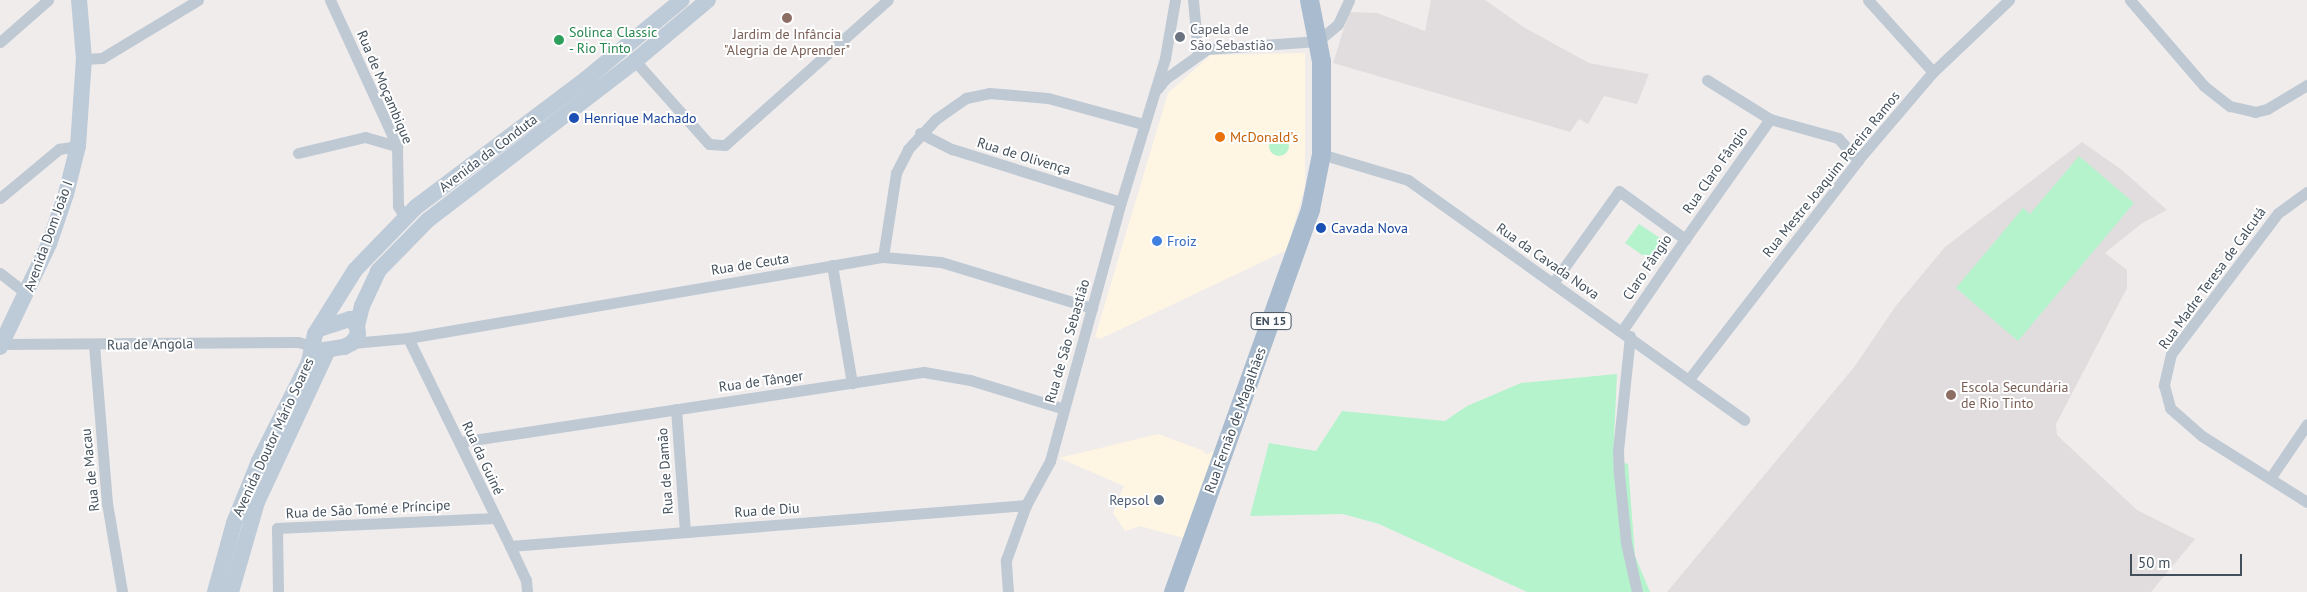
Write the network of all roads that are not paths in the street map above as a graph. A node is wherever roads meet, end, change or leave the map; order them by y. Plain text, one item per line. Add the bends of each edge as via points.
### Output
1 (48, 0) edge
2 (79, 0) edge
3 (198, 0) edge
4 (682, 0) edge
5 (708, 0) edge
6 (888, 0) edge
7 (1175, 0) edge
8 (1193, 0) edge
9 (1309, 0) edge
10 (1349, 0) edge
11 (1868, 0) edge
12 (2008, 0) edge
13 (2130, 0) edge
14 (336, 2) edge
15 (1318, 41) junction
16 (0, 42) edge
17 (1198, 54) junction
18 (84, 59) junction
19 (635, 60) junction
20 (1933, 72) junction
21 (1707, 80) dead end
22 (2307, 85) edge
23 (1153, 95) junction
24 (1770, 119) junction
25 (1143, 124) junction
26 (920, 133) junction
27 (78, 146) junction
28 (397, 146) junction
29 (298, 153) dead end
30 (1321, 154) junction
31 (1858, 160) junction
32 (2307, 192) edge
33 (0, 198) edge
34 (1121, 202) junction
35 (404, 218) junction
36 (1685, 239) junction
37 (883, 257) junction
38 (832, 265) junction
39 (0, 273) edge
40 (1553, 283) junction
41 (27, 294) junction
42 (1092, 308) junction
43 (1626, 333) junction
44 (359, 336) junction
45 (408, 338) junction
46 (314, 344) junction
47 (94, 345) junction
48 (1, 346) edge
49 (1689, 379) junction
50 (852, 383) junction
51 (1064, 408) junction
52 (676, 409) junction
53 (1744, 420) dead end
54 (2307, 424) edge
55 (460, 442) junction
56 (2270, 477) junction
57 (2307, 502) edge
58 (1026, 505) junction
59 (495, 518) junction
60 (685, 531) junction
61 (510, 546) junction
62 (122, 592) edge
63 (215, 592) edge
64 (231, 592) edge
65 (278, 592) edge
66 (527, 592) edge
67 (1008, 592) edge
68 (1173, 592) edge
69 (1638, 592) edge

1 - 16 street
2 - 18 main road, Avenida Dom João I
3 - 18 street via 102,58
4 - 35 main road, Avenida da Conduta via 586,79
5 - 19 main road, Avenida da Conduta
6 - 19 street via 725,145 709,144
7 - 23 street, Rua de São Sebastião via 1165,58
8 - 17 street
9 - 15 main road, EN 15
10 - 15 street via 1338,24
11 - 20 street
12 - 20 street, Rua Mestre Joaquim Pereira Ramos
13 - 22 street via 2204,86 2230,106 2255,112 2267,109
14 - 28 street, Rua de Moçambique
15 - 17 street, Rua de São Sebastião via 1216,47
15 - 30 main road, Rua Fernão de Magalhães / EN 15
17 - 23 street, Rua de São Sebastião via 1165,79
18 - 27 main road, Avenida Dom João I
19 - 44 main road, Avenida da Conduta via 406,240 378,271 362,306
20 - 31 street, Rua Mestre Joaquim Pereira Ramos
21 - 24 street
23 - 25 street, Rua de São Sebastião
24 - 31 street via 1838,138
24 - 36 street, Rua Claro Fângio
25 - 26 street via 1048,98 989,92 953,105
25 - 34 street, Rua de São Sebastião
26 - 34 street, Rua de Olivença via 952,149
26 - 37 street via 896,174
27 - 33 street via 58,149
27 - 41 main road, Avenida Dom João I via 66,194
28 - 29 street via 365,137
28 - 35 street, Rua de Moçambique via 398,206
30 - 40 street, Rua da Cavada Nova via 1408,180
30 - 68 main road, Rua Fernão de Magalhães / EN 15 via 1310,209
31 - 49 street, Rua Mestre Joaquim Pereira Ramos
32 - 56 street, Rua Madre Teresa de Calcutá via 2278,213 2171,354 2164,385 2170,408 2202,436
34 - 42 street, Rua de São Sebastião
35 - 46 main road, Avenida da Conduta via 355,270
36 - 40 street, Claro Fângio via 1619,190
36 - 43 street, Claro Fângio
37 - 38 street, Rua de Ceuta
37 - 42 street, Rua de Ceuta via 941,262
38 - 45 street, Rua de Ceuta
38 - 50 street
39 - 41 street
40 - 43 street, Rua da Cavada Nova
41 - 48 main road, Avenida Dom João I
42 - 51 street, Rua de São Sebastião
43 - 49 street, Rua da Cavada Nova
43 - 69 street via 1618,450 1626,543
44 - 45 street, Rua de Angola
44 - 46 main road, Rua de Angola
44 - 46 main road, Rua de Angola via 350,319 343,320
45 - 55 street, Rua da Guiné
46 - 47 street, Rua de Angola
46 - 63 main road, Avenida Doutor Mário Soares via 244,495
46 - 64 main road, Avenida Doutor Mário Soares via 257,502
47 - 48 street, Rua de Angola
47 - 62 street, Rua de Macau via 107,503
49 - 53 street, Rua da Cavada Nova
50 - 51 street, Rua de Tânger via 939,372
50 - 52 street, Rua de Tânger
51 - 58 street, Rua de São Sebastião via 1050,461
52 - 55 street, Rua de Tânger
52 - 60 street, Rua de Damão
54 - 56 street
55 - 59 street, Rua da Guiné
56 - 57 street, Rua Madre Teresa de Calcutá
58 - 60 street, Rua de Diu
58 - 67 street, Rua de São Sebastião via 1006,560
59 - 61 street, Rua da Guiné
59 - 65 street, Rua de São Tomé e Príncipe via 277,528
60 - 61 street, Rua de Diu
61 - 66 street, Rua da Guiné via 526,580

